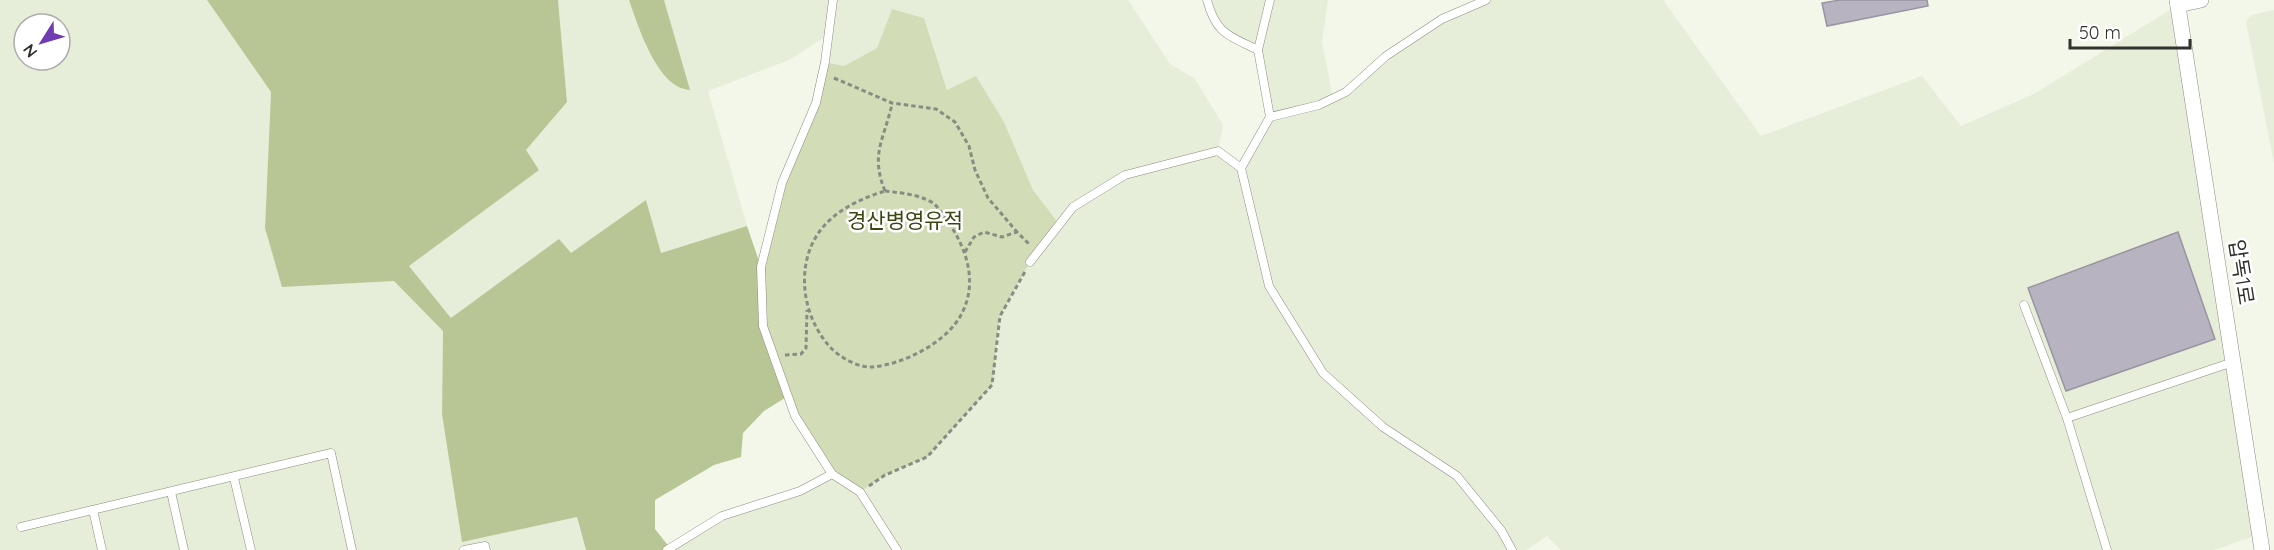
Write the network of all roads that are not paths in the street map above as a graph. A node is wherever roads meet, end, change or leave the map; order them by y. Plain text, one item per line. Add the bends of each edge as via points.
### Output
1 (833, 0) edge
2 (1207, 0) edge
3 (1270, 0) edge
4 (1486, 0) edge
5 (2201, 0) edge
6 (2178, 2) edge
7 (1258, 50) junction
8 (1270, 117) junction
9 (1241, 168) junction
10 (1030, 262) road end
11 (2024, 305) dead end
12 (2233, 362) junction
13 (2067, 418) junction
14 (832, 474) junction
15 (234, 478) junction
16 (171, 492) junction
17 (93, 510) junction
18 (21, 527) dead end
19 (102, 550) edge
20 (184, 550) edge
21 (251, 550) edge
22 (352, 550) edge
23 (464, 550) edge
24 (486, 550) edge
25 (667, 550) edge
26 (897, 550) edge
27 (1512, 550) edge
28 (2107, 550) edge
29 (2262, 550) edge

1 - 14 lane via 816,103 782,183 761,267 763,326 795,416
2 - 7 lane via 1213,22 1228,35
3 - 7 lane
4 - 8 lane via 1442,19 1386,56 1346,92 1319,105
5 - 6 street
6 - 12 street, 압독1로
7 - 8 lane
8 - 9 lane
9 - 10 lane via 1218,151 1125,175 1073,207
9 - 27 lane via 1269,286 1323,373 1383,427 1457,476 1501,530
11 - 13 lane
12 - 13 lane
12 - 29 street, 압독1로
13 - 28 lane
14 - 25 lane via 800,491 722,516
14 - 26 lane via 860,492
15 - 16 lane
15 - 21 lane
15 - 22 lane via 331,453
16 - 17 lane
16 - 20 lane
17 - 18 lane
17 - 19 lane
23 - 24 lane via 485,546

